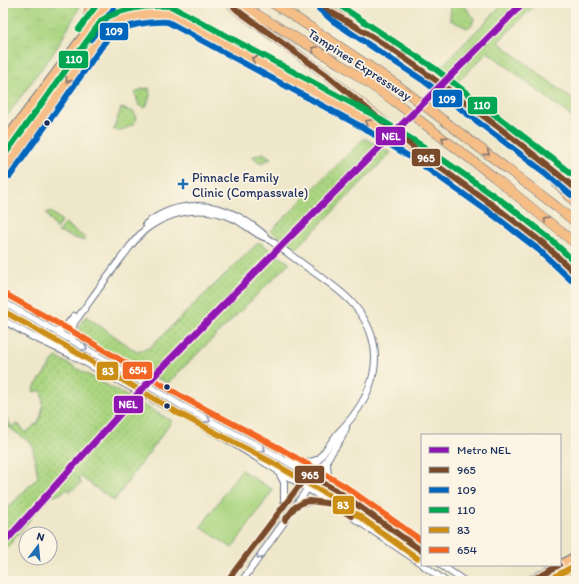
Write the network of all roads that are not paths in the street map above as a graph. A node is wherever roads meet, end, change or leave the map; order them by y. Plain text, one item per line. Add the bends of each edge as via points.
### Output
1 (89, 3) edge
2 (108, 3) edge
3 (123, 3) edge
4 (149, 3) edge
5 (230, 3) edge
6 (238, 3) edge
7 (272, 3) edge
8 (314, 3) edge
9 (324, 3) edge
10 (170, 14) junction
11 (337, 14) junction
12 (107, 26) junction
13 (85, 34) junction
14 (502, 130) junction
15 (3, 143) edge
16 (425, 157) junction
17 (3, 171) edge
18 (576, 189) edge
19 (576, 203) edge
20 (576, 223) edge
21 (267, 238) junction
22 (544, 244) junction
23 (576, 244) edge
24 (576, 266) edge
25 (576, 274) edge
26 (3, 302) edge
27 (3, 320) edge
28 (57, 332) junction
29 (73, 341) junction
30 (347, 424) junction
31 (277, 456) junction
32 (319, 458) junction
33 (327, 458) junction
34 (277, 470) junction
35 (308, 474) junction
36 (314, 478) junction
37 (301, 484) junction
38 (307, 488) junction
39 (338, 492) junction
40 (333, 504) junction
41 (284, 507) junction
42 (295, 507) junction
43 (421, 550) edge
44 (576, 556) edge
45 (421, 564) edge
46 (561, 564) edge
47 (423, 566) edge
48 (442, 566) edge
49 (558, 566) edge
50 (576, 569) edge
51 (227, 581) edge
52 (242, 581) edge
53 (445, 581) edge
54 (464, 581) edge
55 (530, 581) edge
56 (552, 581) edge

1 - 13 highway
2 - 13 main road
3 - 12 main road
4 - 10 highway
5 - 16 highway via 328,76
23 -> 6 highway, Tampines Expressway via 494,177 394,101
7 -> 20 highway, Tampines Expressway via 396,84
8 - 11 highway
9 - 11 highway
10 - 12 highway via 134,15
16 -> 10 highway via 327,98
11 - 14 highway via 429,74
12 -> 17 main road
13 - 15 main road
14 - 18 highway
14 - 19 highway
16 - 22 highway
21 - 28 street via 263,232 240,216 218,208 185,207 166,212 137,231 68,325
21 - 29 street via 218,212 183,212 163,218 145,229 105,279 74,323
21 - 30 street via 342,293 361,314 371,335 375,363 372,382 363,403
22 - 24 highway
22 - 25 highway
26 - 28 street
27 - 34 street via 231,442
28 - 29 street
29 -> 31 street via 182,406
30 - 32 street
30 - 33 street via 342,437
31 - 32 street via 307,463
31 - 35 street
32 - 35 street
33 - 36 street
33 - 39 street via 330,481
34 - 37 street
34 - 41 street via 284,482
35 - 36 street
35 - 37 street
36 - 38 street
36 - 39 street
37 - 38 street
37 - 41 street
38 - 40 street
38 - 42 street
39 - 43 street
40 - 42 street via 310,501
40 - 45 street
41 - 51 street
42 -> 52 street
44 - 46 main road
47 - 53 street
48 - 54 street
49 - 55 main road
50 - 56 main road

